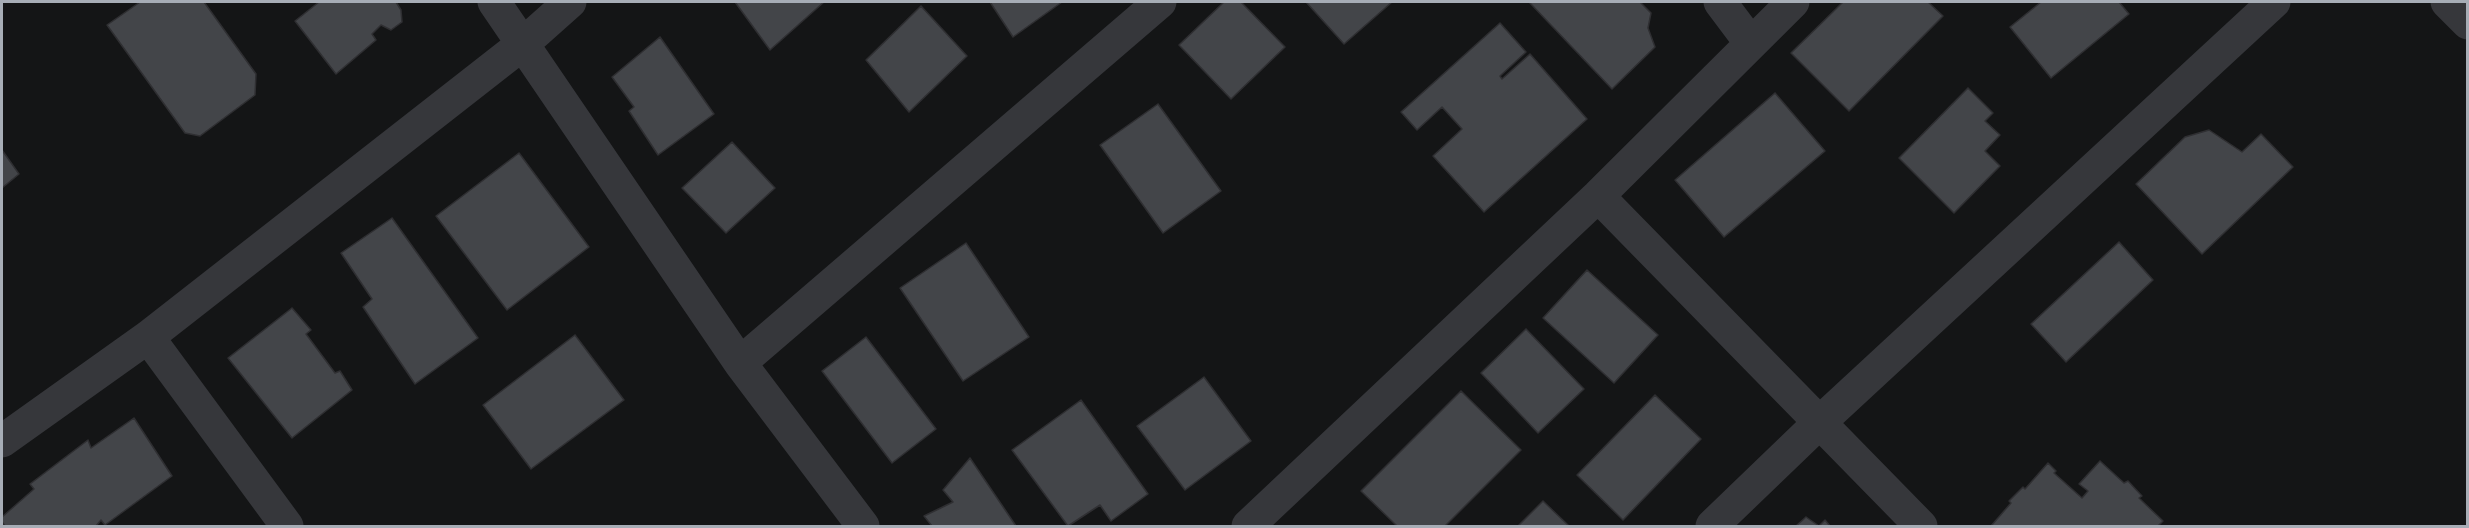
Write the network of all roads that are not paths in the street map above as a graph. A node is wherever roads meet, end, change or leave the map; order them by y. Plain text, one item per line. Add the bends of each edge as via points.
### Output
1 (494, 2) edge
2 (570, 2) edge
3 (1160, 2) edge
4 (1720, 2) edge
5 (1793, 2) edge
6 (2274, 2) edge
7 (2446, 2) edge
8 (2468, 23) edge
9 (1750, 42) junction
10 (524, 43) junction
11 (1598, 196) junction
12 (148, 338) junction
13 (740, 363) junction
14 (1820, 422) junction
15 (2, 441) edge
16 (287, 526) edge
17 (863, 526) edge
18 (1248, 526) edge
19 (1712, 526) edge
20 (1921, 526) edge

1 - 10 street
2 - 10 street
3 - 13 street
4 - 9 street
5 - 9 street
6 - 14 street
7 - 8 street
9 - 11 street
10 - 12 street
10 - 13 street
11 - 14 street
11 - 18 street
12 - 15 street
12 - 16 street
13 - 17 street
14 - 19 street
14 - 20 street

